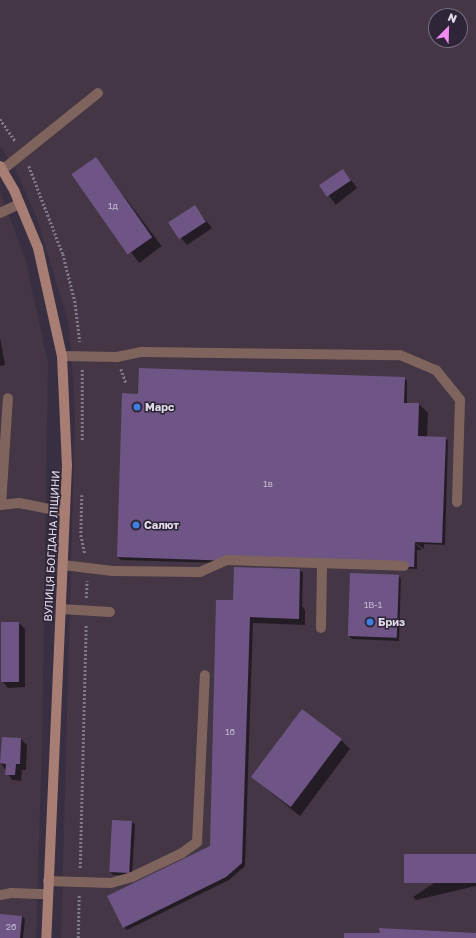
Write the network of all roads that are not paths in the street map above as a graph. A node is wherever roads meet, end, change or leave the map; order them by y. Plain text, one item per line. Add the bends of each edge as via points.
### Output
1 (98, 93) dead end
2 (1, 168) edge
3 (20, 204) junction
4 (0, 213) edge
5 (62, 356) junction
6 (8, 398) dead end
7 (457, 502) dead end
8 (1, 505) edge
9 (65, 512) junction
10 (322, 563) junction
11 (63, 565) junction
12 (404, 566) dead end
13 (61, 609) junction
14 (110, 612) dead end
15 (321, 628) dead end
16 (205, 675) dead end
17 (48, 881) junction
18 (47, 894) junction
19 (0, 895) edge
20 (46, 938) edge

1 - 2 lane
2 - 3 main road, ВУЛИЦЯ БОГДАНА ЛІЩИНИ
3 - 4 lane
3 - 5 main road, ВУЛИЦЯ БОГДАНА ЛІЩИНИ via 40,256
5 - 7 lane via 117,357 141,352 400,355 436,370 460,400
5 - 9 main road, ВУЛИЦЯ БОГДАНА ЛІЩИНИ via 67,465
6 - 8 lane
8 - 9 lane via 18,503
9 - 11 main road, ВУЛИЦЯ БОГДАНА ЛІЩИНИ
10 - 11 lane via 227,560 200,572 113,571
10 - 12 lane
10 - 15 lane
11 - 13 main road, ВУЛИЦЯ БОГДАНА ЛІЩИНИ
13 - 14 lane
13 - 17 main road, ВУЛИЦЯ БОГДАНА ЛІЩИНИ
16 - 17 lane via 197,842 182,853 132,877 111,883
17 - 18 main road, ВУЛИЦЯ БОГДАНА ЛІЩИНИ
18 - 19 lane via 11,892
18 - 20 main road, ВУЛИЦЯ БОГДАНА ЛІЩИНИ

